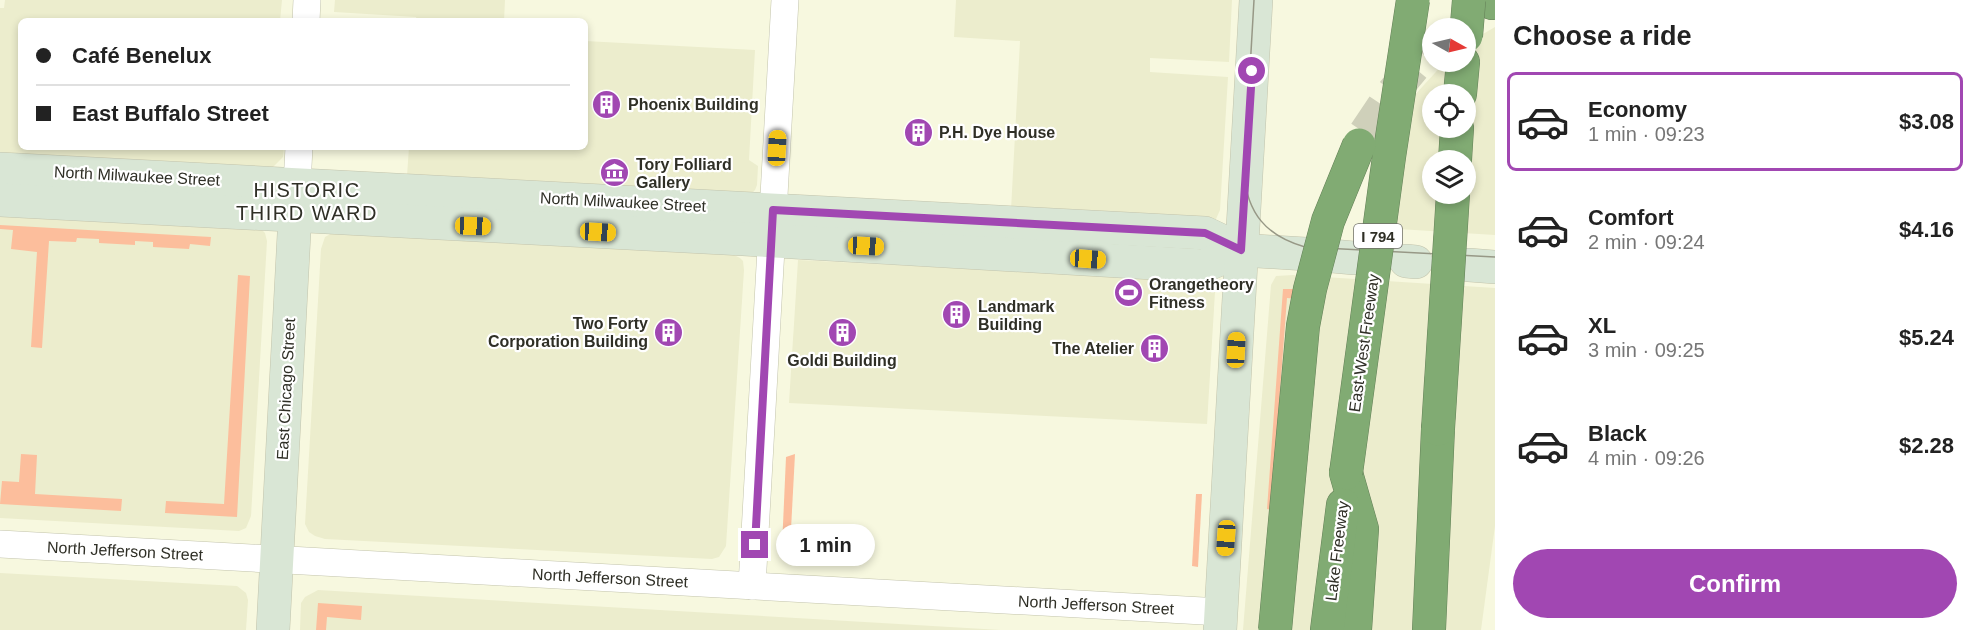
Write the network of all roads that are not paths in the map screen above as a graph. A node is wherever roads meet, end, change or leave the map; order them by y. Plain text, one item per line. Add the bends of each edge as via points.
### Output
1 (307, 0) edge
2 (785, 0) edge
3 (1256, 0) edge
4 (1413, 0) edge
5 (1485, 1) edge
6 (306, 18) edge
7 (1476, 18) edge
8 (1362, 139) tunnel mouth
9 (299, 150) edge
10 (0, 169) edge
11 (93, 190) junction
12 (0, 200) edge
13 (296, 200) junction
14 (1452, 204) edge
15 (772, 225) junction
16 (1241, 250) junction
17 (1330, 256) dead end
18 (1346, 473) junction
19 (0, 544) edge
20 (276, 560) junction
21 (752, 586) junction
22 (1220, 621) edge
23 (273, 630) edge
24 (1275, 630) edge
25 (1327, 630) edge
26 (1355, 630) edge
27 (1429, 630) edge

1 - 6 street
2 - 15 street
3 - 16 main road
4 - 18 highway, East-West Freeway / I 794, bridge
5 - 7 highway, bridge
8 - 24 highway, bridge via 1328,221 1303,326
9 - 13 street, East Chicago Street
10 - 11 main road, North Milwaukee Street
11 - 12 main road, North Milwaukee Street
11 - 13 main road, North Milwaukee Street
13 - 15 main road, North Milwaukee Street
13 - 20 main road, East Chicago Street
14 - 27 highway, bridge
15 - 16 main road, North Milwaukee Street via 1204,266
15 - 21 street
16 - 17 main road, North Milwaukee Street
16 - 22 main road
18 - 25 highway, Lake Freeway / I 794
18 - 26 highway via 1362,530
19 - 20 street, North Jefferson Street
20 - 21 street, North Jefferson Street
20 - 23 main road, East Chicago Street
21 - 22 street, North Jefferson Street

